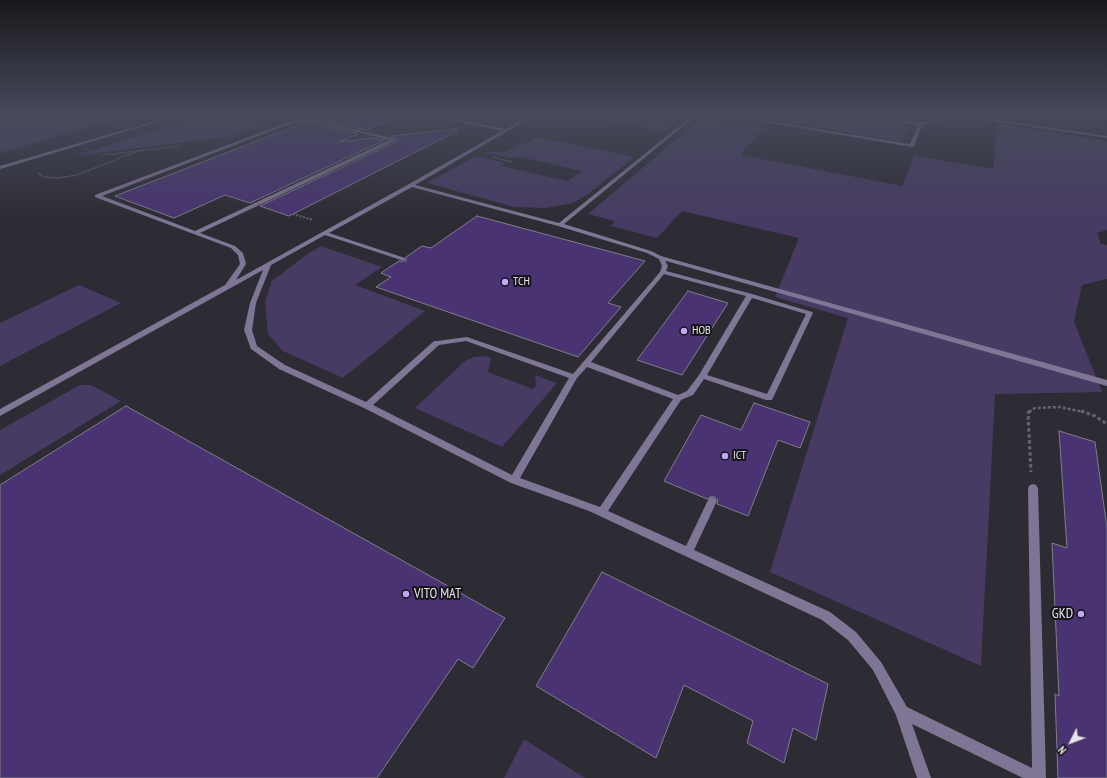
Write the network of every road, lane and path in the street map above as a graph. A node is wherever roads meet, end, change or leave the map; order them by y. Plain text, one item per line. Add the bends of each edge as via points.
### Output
1 (60, 150) edge
2 (144, 150) edge
3 (204, 150) edge
4 (216, 150) edge
5 (370, 150) edge
6 (471, 150) edge
7 (652, 150) edge
8 (138, 151) junction
9 (212, 152) junction
10 (99, 155) dead end
11 (0, 168) edge
12 (42, 170) dead end
13 (411, 185) junction
14 (560, 225) junction
15 (195, 233) junction
16 (323, 233) junction
17 (661, 258) junction
18 (403, 259) dead end
19 (269, 263) junction
20 (662, 272) junction
21 (228, 286) junction
22 (750, 295) junction
23 (585, 363) junction
24 (702, 376) junction
25 (574, 377) junction
26 (1107, 383) edge
27 (678, 398) junction
28 (367, 406) junction
29 (0, 413) edge
30 (1107, 424) edge
31 (514, 480) junction
32 (1033, 488) joint
33 (712, 502) dead end
34 (602, 512) junction
35 (688, 552) junction
36 (902, 712) junction
37 (924, 778) edge
38 (1039, 778) edge

1 - 11 street
2 - 8 path
3 - 9 path
4 - 9 street
5 - 15 street
6 - 13 street
7 - 14 street
8 - 10 path
8 - 12 path via 77,175 44,177 39,174
9 - 15 street via 96,196
13 - 14 street
13 - 16 street
14 - 17 street
15 - 21 street via 233,247 241,254 243,264
16 - 18 street
16 - 19 street
17 - 20 street via 665,266
17 - 26 street
19 - 21 street
19 - 28 street via 253,303 248,330 254,347 282,367
20 - 22 street
20 - 23 street
21 - 29 street
22 - 24 street
22 - 24 street via 810,313 769,398
23 - 25 street
23 - 27 street
24 - 27 street via 690,393
25 - 28 street via 467,339 437,344
25 - 31 street
27 - 34 street
28 - 31 street
30 - 32 path via 1080,410 1059,407 1035,408 1028,413
31 - 34 street
32 - 38 street
33 - 35 street
34 - 35 street
35 - 36 street via 826,616 852,636 877,666
36 - 37 street
36 - 38 street

